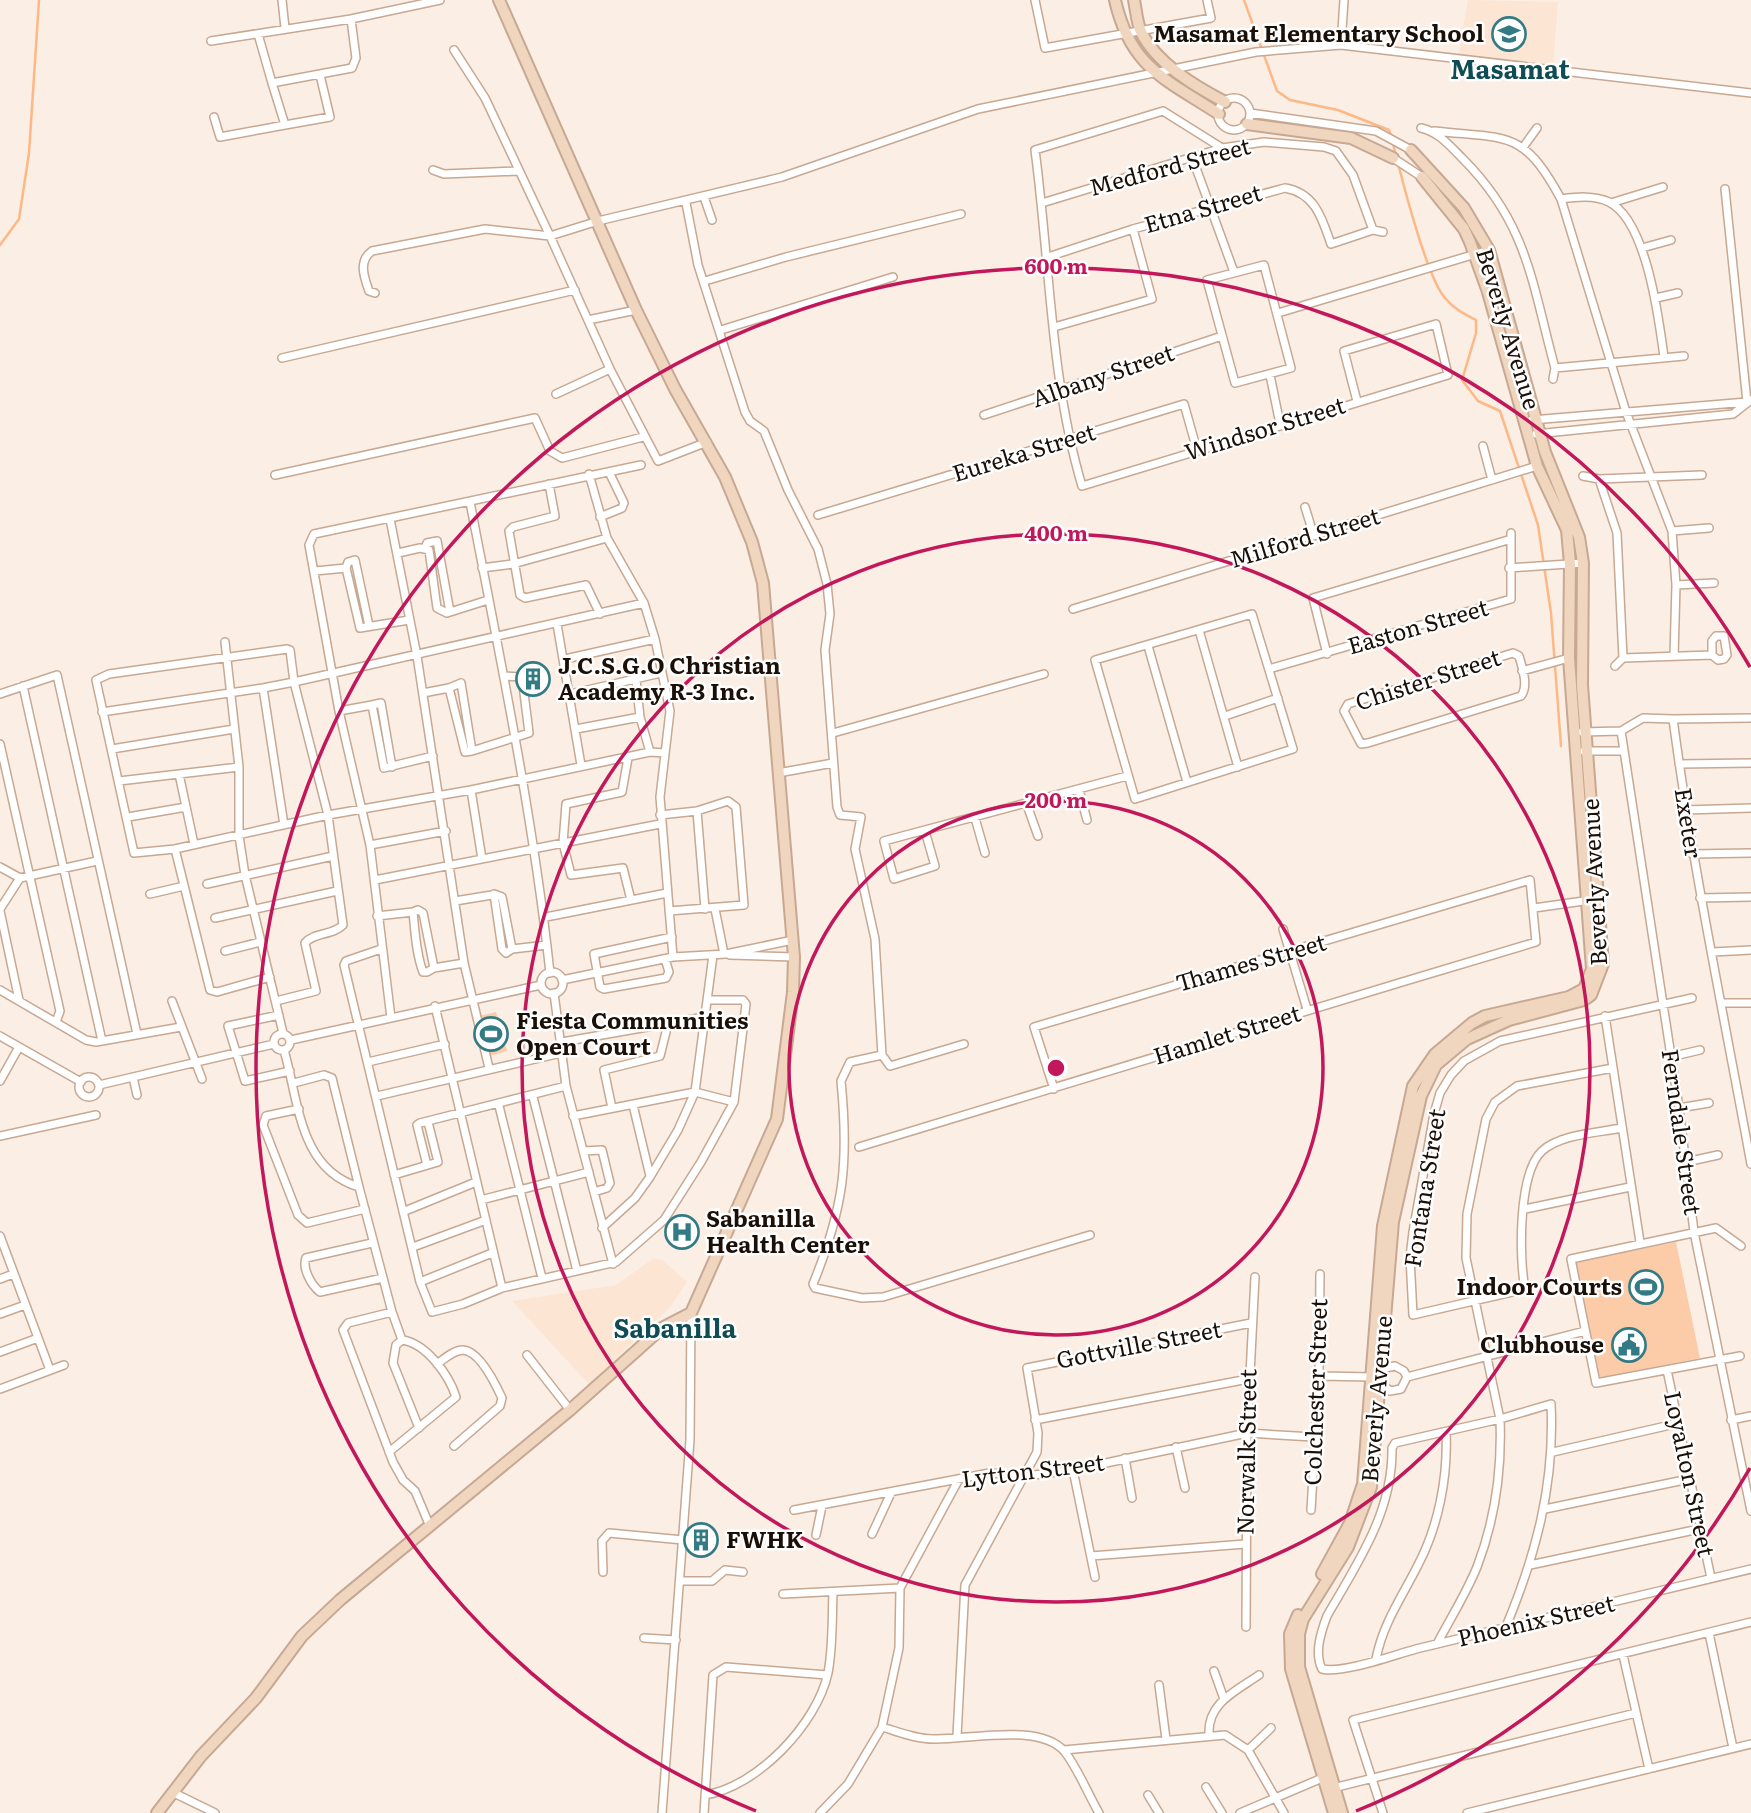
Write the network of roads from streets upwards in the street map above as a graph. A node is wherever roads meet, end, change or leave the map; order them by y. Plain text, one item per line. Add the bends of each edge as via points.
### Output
1 (282, 0) edge
2 (440, 0) edge
3 (499, 0) edge
4 (1035, 0) edge
5 (1115, 0) edge
6 (1134, 0) edge
7 (1207, 0) edge
8 (1344, 0) edge
9 (351, 19) junction
10 (285, 28) junction
11 (1140, 31) junction
12 (258, 34) junction
13 (1124, 34) junction
14 (211, 41) dead end
15 (1341, 46) junction
16 (454, 50) dead end
17 (1176, 70) junction
18 (1155, 73) junction
19 (320, 75) junction
20 (272, 83) junction
21 (1751, 93) edge
22 (1225, 102) junction
23 (1219, 114) junction
24 (214, 117) dead end
25 (1248, 119) junction
26 (285, 125) junction
27 (1421, 128) dead end
28 (1537, 128) dead end
29 (1434, 131) junction
30 (1524, 146) junction
31 (1222, 148) junction
32 (1411, 150) joint
33 (1192, 157) junction
34 (1394, 158) joint
35 (433, 170) dead end
36 (518, 171) junction
37 (1422, 177) joint
38 (1663, 187) dead end
39 (1725, 189) dead end
40 (704, 197) junction
41 (1561, 199) junction
42 (686, 202) junction
43 (1042, 203) junction
44 (1611, 203) junction
45 (1212, 207) junction
46 (961, 214) dead end
47 (712, 220) dead end
48 (598, 221) junction
49 (1133, 229) junction
50 (1373, 230) junction
51 (1383, 232) dead end
52 (550, 236) junction
53 (1671, 240) dead end
54 (1642, 248) junction
55 (1489, 250) junction
56 (1475, 254) junction
57 (1048, 257) junction
58 (1234, 272) junction
59 (893, 277) dead end
60 (705, 281) junction
61 (575, 290) junction
62 (375, 293) dead end
63 (1678, 293) dead end
64 (1656, 298) junction
65 (636, 310) junction
66 (1278, 313) junction
67 (588, 320) junction
68 (1054, 327) junction
69 (721, 330) junction
70 (1222, 336) junction
71 (1684, 356) dead end
72 (1664, 357) junction
73 (282, 358) dead end
74 (1611, 362) junction
75 (1555, 368) junction
76 (610, 369) junction
77 (1270, 374) junction
78 (1553, 379) dead end
79 (1061, 388) junction
80 (556, 394) dead end
81 (1357, 401) junction
82 (1749, 401) edge
83 (1626, 412) junction
84 (984, 415) dead end
85 (1530, 420) junction
86 (1280, 424) junction
87 (1632, 424) junction
88 (1534, 435) junction
89 (643, 437) junction
90 (1068, 440) junction
91 (707, 442) junction
92 (1483, 446) dead end
93 (1197, 450) junction
94 (641, 465) dead end
95 (1532, 467) junction
96 (609, 472) junction
97 (589, 474) junction
98 (275, 475) dead end
99 (1702, 475) dead end
100 (1583, 476) dead end
101 (1654, 478) junction
102 (1599, 479) junction
103 (1492, 480) junction
104 (549, 484) junction
105 (470, 502) junction
106 (1305, 507) dead end
107 (818, 515) dead end
108 (600, 517) junction
109 (390, 519) junction
110 (1709, 528) dead end
111 (1671, 531) junction
112 (1314, 536) junction
113 (607, 538) junction
114 (425, 548) junction
115 (398, 553) junction
116 (1583, 563) junction
117 (513, 564) junction
118 (1570, 564) junction
119 (346, 568) junction
120 (482, 568) junction
121 (1509, 568) junction
122 (315, 571) junction
123 (1714, 583) dead end
124 (1676, 585) junction
125 (488, 600) junction
126 (644, 603) junction
127 (1073, 609) dead end
128 (450, 612) junction
129 (600, 614) junction
130 (409, 620) junction
131 (557, 624) junction
132 (369, 626) junction
133 (1199, 631) junction
134 (496, 637) junction
135 (656, 639) junction
136 (225, 642) dead end
137 (1148, 646) junction
138 (1327, 654) junction
139 (1712, 655) dead end
140 (417, 656) junction
141 (1674, 656) junction
142 (228, 657) junction
143 (1623, 658) junction
144 (565, 659) junction
145 (1564, 659) junction
146 (1615, 666) dead end
147 (1269, 669) junction
148 (1522, 671) junction
149 (661, 673) junction
150 (332, 674) junction
151 (1044, 674) dead end
152 (504, 676) junction
153 (636, 680) junction
154 (295, 681) junction
155 (23, 686) junction
156 (263, 688) junction
157 (449, 688) junction
158 (423, 693) junction
159 (230, 694) junction
160 (0, 695) edge
161 (570, 695) junction
162 (1278, 698) junction
163 (338, 711) junction
164 (102, 712) junction
165 (1225, 716) junction
166 (640, 717) junction
167 (1751, 718) edge
168 (1673, 719) junction
169 (234, 729) junction
170 (576, 729) junction
171 (1620, 731) junction
172 (1580, 732) junction
173 (833, 733) junction
174 (514, 739) junction
175 (0, 744) edge
176 (112, 748) junction
177 (472, 751) junction
178 (1581, 751) junction
179 (1622, 751) junction
180 (650, 752) junction
181 (665, 753) junction
182 (433, 756) junction
183 (628, 758) junction
184 (1751, 763) edge
185 (833, 764) junction
186 (1679, 764) junction
187 (581, 765) junction
188 (239, 767) junction
189 (388, 767) junction
190 (1238, 767) junction
191 (375, 769) dead end
192 (778, 773) junction
193 (180, 774) junction
194 (1127, 776) junction
195 (520, 779) junction
196 (119, 781) junction
197 (1187, 782) junction
198 (471, 790) junction
199 (1079, 790) junction
200 (440, 795) junction
201 (1027, 804) junction
202 (186, 807) junction
203 (1751, 808) edge
204 (363, 810) junction
205 (1685, 810) junction
206 (696, 811) junction
207 (328, 815) junction
208 (660, 815) junction
209 (128, 817) junction
210 (975, 818) junction
211 (1087, 820) dead end
212 (660, 824) junction
213 (284, 825) junction
214 (446, 831) junction
215 (925, 831) junction
216 (239, 836) junction
217 (1038, 836) dead end
218 (563, 843) junction
219 (194, 844) junction
220 (370, 845) junction
221 (175, 849) junction
222 (532, 849) junction
223 (985, 853) dead end
224 (1751, 853) edge
225 (1692, 854) junction
226 (333, 856) junction
227 (482, 859) junction
228 (97, 861) junction
229 (0, 867) edge
230 (64, 867) junction
231 (450, 867) junction
232 (245, 875) junction
233 (30, 876) junction
234 (20, 878) junction
235 (374, 880) junction
236 (1531, 880) joint
237 (206, 884) dead end
238 (184, 886) junction
239 (338, 891) junction
240 (667, 893) junction
241 (150, 894) dead end
242 (1751, 897) edge
243 (1700, 898) junction
244 (631, 900) junction
245 (1592, 900) junction
246 (455, 901) junction
247 (1534, 908) junction
248 (705, 909) junction
249 (715, 909) junction
250 (0, 910) edge
251 (253, 911) junction
252 (669, 911) junction
253 (377, 916) junction
254 (215, 918) dead end
255 (545, 918) junction
256 (1283, 929) dead end
257 (672, 937) junction
258 (793, 940) junction
259 (260, 942) junction
260 (547, 945) junction
261 (381, 949) junction
262 (1751, 950) edge
263 (225, 951) dead end
264 (1290, 952) junction
265 (1713, 952) junction
266 (725, 954) junction
267 (713, 955) junction
268 (793, 957) junction
269 (669, 958) junction
270 (464, 963) junction
271 (550, 972) junction
272 (597, 972) junction
273 (270, 977) junction
274 (562, 980) junction
275 (541, 985) junction
276 (0, 990) edge
277 (554, 993) junction
278 (472, 998) junction
279 (1692, 998) dead end
280 (19, 1000) junction
281 (708, 1000) junction
282 (172, 1001) dead end
283 (276, 1001) junction
284 (1663, 1003) junction
285 (1722, 1003) junction
286 (1751, 1003) edge
287 (435, 1006) junction
288 (1307, 1010) junction
289 (279, 1015) junction
290 (1605, 1016) junction
291 (704, 1017) junction
292 (391, 1018) junction
293 (56, 1022) junction
294 (668, 1024) junction
295 (358, 1025) junction
296 (181, 1027) junction
297 (283, 1033) junction
298 (137, 1034) junction
299 (0, 1036) edge
300 (290, 1040) junction
301 (102, 1041) junction
302 (562, 1042) junction
303 (274, 1044) junction
304 (445, 1044) junction
305 (964, 1044) dead end
306 (19, 1047) junction
307 (284, 1050) junction
308 (1700, 1050) dead end
309 (237, 1052) junction
310 (561, 1053) junction
311 (883, 1055) junction
312 (1670, 1057) junction
313 (368, 1062) junction
314 (194, 1063) junction
315 (489, 1068) junction
316 (1613, 1068) junction
317 (290, 1071) junction
318 (133, 1077) junction
319 (454, 1078) junction
320 (202, 1079) dead end
321 (0, 1082) edge
322 (81, 1082) junction
323 (294, 1083) junction
324 (99, 1085) junction
325 (566, 1086) junction
326 (1054, 1089) junction
327 (695, 1092) junction
328 (137, 1095) dead end
329 (377, 1096) junction
330 (91, 1097) junction
331 (533, 1097) junction
332 (734, 1102) junction
333 (1709, 1103) dead end
334 (499, 1105) junction
335 (633, 1105) junction
336 (93, 1106) dead end
337 (612, 1108) junction
338 (1679, 1108) junction
339 (299, 1109) junction
340 (96, 1115) dead end
341 (459, 1115) junction
342 (573, 1116) junction
343 (428, 1122) junction
344 (1621, 1128) junction
345 (0, 1136) edge
346 (859, 1147) dead end
347 (583, 1151) junction
348 (1718, 1155) dead end
349 (1686, 1162) junction
350 (1751, 1164) edge
351 (427, 1165) junction
352 (589, 1172) junction
353 (394, 1175) junction
354 (650, 1177) junction
355 (554, 1181) junction
356 (476, 1182) junction
357 (359, 1187) junction
358 (1630, 1187) junction
359 (520, 1190) junction
360 (594, 1192) junction
361 (481, 1200) junction
362 (365, 1209) junction
363 (1525, 1209) junction
364 (405, 1211) junction
365 (486, 1220) junction
366 (602, 1228) junction
367 (1694, 1232) junction
368 (1090, 1235) dead end
369 (0, 1237) edge
370 (1640, 1242) junction
371 (372, 1244) junction
372 (1741, 1246) dead end
373 (414, 1247) junction
374 (492, 1253) junction
375 (613, 1264) junction
376 (577, 1271) junction
377 (13, 1274) junction
378 (1320, 1274) dead end
379 (1255, 1277) dead end
380 (542, 1278) junction
381 (0, 1279) edge
382 (383, 1279) junction
383 (421, 1282) junction
384 (502, 1288) junction
385 (1473, 1303) junction
386 (25, 1305) junction
387 (392, 1312) junction
388 (691, 1313) junction
389 (0, 1314) edge
390 (1251, 1323) junction
391 (1585, 1331) junction
392 (38, 1338) junction
393 (402, 1340) junction
394 (0, 1352) edge
395 (527, 1355) dead end
396 (1740, 1356) dead end
397 (1485, 1357) junction
398 (1719, 1359) junction
399 (437, 1364) junction
400 (64, 1365) dead end
401 (50, 1370) junction
402 (1667, 1370) junction
403 (1319, 1376) junction
404 (1407, 1377) junction
405 (1248, 1378) junction
406 (1378, 1378) junction
407 (0, 1389) edge
408 (570, 1410) junction
409 (1751, 1416) edge
410 (1500, 1419) junction
411 (1035, 1420) junction
412 (1731, 1420) junction
413 (1679, 1423) junction
414 (419, 1428) junction
415 (1446, 1432) junction
416 (1247, 1433) junction
417 (1314, 1437) junction
418 (454, 1446) dead end
419 (1176, 1447) junction
420 (389, 1452) junction
421 (1553, 1452) junction
422 (1125, 1458) junction
423 (1073, 1470) junction
424 (1026, 1476) junction
425 (1748, 1478) edge
426 (959, 1479) junction
427 (1689, 1479) junction
428 (1185, 1488) dead end
429 (891, 1493) junction
430 (1132, 1499) dead end
431 (822, 1506) junction
432 (1545, 1509) junction
433 (794, 1510) dead end
434 (1311, 1510) dead end
435 (1751, 1511) edge
436 (429, 1524) junction
437 (1699, 1529) junction
438 (872, 1534) dead end
439 (816, 1535) dead end
440 (683, 1539) junction
441 (1245, 1544) junction
442 (1091, 1556) junction
443 (1530, 1565) junction
444 (1751, 1569) edge
445 (603, 1572) dead end
446 (743, 1572) dead end
447 (1095, 1577) dead end
448 (1711, 1578) junction
449 (682, 1581) junction
450 (900, 1588) junction
451 (833, 1592) junction
452 (783, 1594) dead end
453 (1751, 1622) edge
454 (1247, 1627) dead end
455 (1505, 1629) junction
456 (1709, 1633) junction
457 (644, 1638) dead end
458 (676, 1640) junction
459 (1437, 1644) junction
460 (1623, 1655) junction
461 (1377, 1659) junction
462 (1214, 1671) dead end
463 (827, 1675) junction
464 (1259, 1675) dead end
465 (1159, 1685) dead end
466 (1224, 1699) junction
467 (1636, 1713) junction
468 (882, 1727) junction
469 (1271, 1728) dead end
470 (1209, 1735) junction
471 (957, 1737) junction
472 (1166, 1739) junction
473 (1751, 1744) edge
474 (1733, 1748) junction
475 (1063, 1750) junction
476 (1248, 1750) junction
477 (1648, 1769) junction
478 (1371, 1777) junction
479 (1328, 1782) junction
480 (1206, 1787) dead end
481 (174, 1793) junction
482 (1148, 1794) dead end
483 (705, 1795) junction
484 (1276, 1797) junction
485 (157, 1813) edge
486 (215, 1813) edge
487 (662, 1813) edge
488 (704, 1813) edge
489 (820, 1813) edge
490 (1099, 1813) edge
491 (1159, 1813) edge
492 (1222, 1813) edge
493 (1240, 1813) edge
494 (1284, 1813) edge
495 (1334, 1813) edge
496 (1342, 1813) edge
497 (1383, 1813) edge
498 (1467, 1813) edge

1 - 10 street
2 - 9 street
3 - 48 street
4 - 13 street via 1045,48
5 - 13 street
6 - 11 street
7 - 11 street via 1211,18
8 - 15 street
9 - 10 street
9 - 19 street via 355,63 352,68
10 - 12 street
11 - 13 street
11 - 17 street
12 - 14 street
12 - 20 street
13 - 18 street
15 - 17 street via 1275,49
15 - 21 street
16 - 36 street via 485,98
17 - 18 street
17 - 22 street
18 - 23 street
18 - 40 street via 978,109 782,177
19 - 20 street
19 - 26 street via 330,117
20 - 26 street
22 - 23 street
22 - 25 street via 1239,99 1247,105
23 - 25 street via 1227,128 1235,130
24 - 26 street via 220,136
25 - 32 street, Beverly Avenue via 1352,126 1376,131
25 - 34 street, Beverly Avenue via 1351,138
27 - 29 street
28 - 30 street
29 - 30 street via 1493,137
29 - 75 street via 1485,180 1513,223
30 - 41 street via 1548,172
31 - 33 street, Medford Street
31 - 43 street via 1163,111 1035,150
31 - 50 street, Medford Street via 1264,142 1336,151 1353,175
32 - 55 street, Beverly Avenue via 1464,208
33 - 43 street, Medford Street
33 - 45 street
34 - 37 street, Beverly Avenue
35 - 36 street via 444,174
36 - 52 street
37 - 56 street, Beverly Avenue via 1464,229
38 - 44 street
39 - 82 street
40 - 42 street
40 - 47 street
41 - 44 street via 1589,197
41 - 74 street
42 - 48 street
42 - 60 street
43 - 57 street
44 - 54 street
45 - 49 street, Etna Street
45 - 50 street, Etna Street via 1271,190 1296,190 1319,212 1331,244
45 - 58 street
46 - 60 street
48 - 52 street
48 - 65 street
49 - 57 street, Etna Street
49 - 68 street via 1152,299
50 - 51 street
52 - 61 street
52 - 62 street via 485,229 372,251 363,265 369,291
53 - 54 street
54 - 64 street
55 - 56 street
55 - 85 street, Beverly Avenue
56 - 66 street
56 - 85 street, Beverly Avenue
57 - 68 street
58 - 66 street via 1264,265
58 - 70 street via 1207,280
59 - 69 street
60 - 69 street
61 - 67 street
61 - 73 street
63 - 64 street
64 - 72 street
65 - 67 street
65 - 91 street via 675,390
66 - 77 street via 1291,368
67 - 76 street
68 - 79 street
69 - 173 street via 745,412 764,431 818,549 830,614 825,650
70 - 77 street via 1235,383
70 - 79 street, Albany Street
71 - 72 street
72 - 74 street
74 - 75 street
74 - 83 street
75 - 78 street
76 - 80 street
76 - 89 street
77 - 86 street
79 - 84 street, Albany Street via 1046,397
79 - 90 street
81 - 81 street, Windsor Street via 1344,351 1436,324 1448,374
81 - 86 street, Windsor Street
82 - 83 street
82 - 87 street via 1733,414
83 - 85 street
83 - 87 street
85 - 88 street, Beverly Avenue
86 - 93 street, Windsor Street
87 - 88 street
87 - 101 street
88 - 95 street, Beverly Avenue
88 - 116 street, Beverly Avenue via 1573,517
89 - 91 street via 658,461
89 - 98 street via 562,458 550,451 535,418
90 - 93 street, Windsor Street via 1082,486
90 - 93 street, Eureka Street via 1184,404
90 - 107 street, Eureka Street
91 - 192 street via 752,542 763,583
92 - 103 street
94 - 96 street
95 - 103 street, Milford Street
95 - 118 street, Beverly Avenue via 1567,530
96 - 97 street
96 - 108 street via 624,503
97 - 104 street
97 - 108 street
99 - 101 street
100 - 102 street
101 - 102 street
101 - 111 street
102 - 143 street via 1617,533
103 - 112 street, Milford Street
104 - 105 street
104 - 117 street via 555,516 509,531
105 - 109 street
105 - 120 street
106 - 112 street
108 - 113 street
109 - 115 street
109 - 122 street via 314,534 309,545
110 - 111 street
111 - 124 street
112 - 127 street, Milford Street
113 - 117 street
113 - 126 street
114 - 115 street
114 - 128 street via 429,550 437,608
114 - 128 street via 437,541
115 - 130 street
116 - 118 street
116 - 172 street, Beverly Avenue
117 - 120 street
117 - 129 street via 522,597 586,585
118 - 121 street
118 - 145 street, Beverly Avenue
119 - 122 street
119 - 132 street via 360,628
119 - 132 street via 355,560
120 - 125 street
121 - 138 street, Easton Street via 1512,601
121 - 138 street, Easton Street via 1510,537 1313,598
122 - 150 street
123 - 124 street
124 - 141 street
125 - 128 street
125 - 134 street
126 - 129 street
126 - 135 street
129 - 131 street
130 - 132 street
130 - 140 street
131 - 134 street
131 - 144 street
133 - 137 street
133 - 147 street via 1252,614
133 - 165 street
134 - 140 street
134 - 152 street
135 - 144 street
135 - 149 street
136 - 142 street
137 - 194 street via 1095,660
137 - 197 street
138 - 147 street, Easton Street
139 - 141 street
140 - 150 street
140 - 158 street
141 - 143 street
142 - 154 street via 290,650
142 - 159 street
142 - 164 street via 97,677
143 - 146 street
144 - 161 street
145 - 148 street, Chister Street
145 - 172 street, Beverly Avenue
147 - 162 street
148 - 148 street, Chister Street via 1519,656 1513,653 1351,703 1344,711 1357,741 1364,744 1521,696 1525,687
149 - 153 street
149 - 181 street via 670,712
150 - 154 street
150 - 163 street
151 - 173 street
152 - 174 street
152 - 174 street via 522,677 529,733
153 - 161 street
153 - 166 street
154 - 156 street
154 - 207 street
155 - 160 street
155 - 228 street via 57,675
155 - 230 street
156 - 159 street
156 - 213 street
157 - 158 street
157 - 177 street via 465,752
157 - 177 street via 461,683
158 - 182 street
159 - 164 street
159 - 169 street
161 - 170 street
162 - 165 street
162 - 190 street via 1293,750
163 - 189 street via 381,703
163 - 204 street
164 - 176 street
165 - 190 street
166 - 170 street
166 - 180 street
167 - 168 street
168 - 171 street via 1643,718
168 - 186 street, Exeter
169 - 176 street
169 - 188 street
170 - 187 street
171 - 172 street
171 - 179 street, Ferndale Street
172 - 178 street, Beverly Avenue
173 - 185 street
174 - 177 street
174 - 195 street
175 - 233 street
176 - 196 street
178 - 179 street
178 - 245 street, Beverly Avenue
179 - 284 street, Ferndale Street
180 - 181 street
180 - 183 street
181 - 208 street
182 - 189 street
182 - 200 street
183 - 187 street
183 - 218 street via 622,792 566,804
184 - 186 street
185 - 192 street
185 - 311 street via 840,815 861,817 855,849 875,939
186 - 205 street, Exeter
187 - 195 street
188 - 193 street
188 - 216 street
189 - 191 street
190 - 197 street
192 - 258 street
193 - 196 street
193 - 202 street
194 - 197 street via 1135,799
194 - 199 street
195 - 198 street
195 - 222 street
196 - 209 street
198 - 200 street
198 - 227 street
199 - 201 street
199 - 211 street
200 - 204 street
200 - 214 street
201 - 210 street
201 - 217 street
202 - 209 street
202 - 219 street
203 - 205 street
204 - 207 street
204 - 220 street
205 - 225 street, Exeter
206 - 208 street
206 - 248 street
206 - 249 street via 728,802 736,807 744,905
207 - 213 street
207 - 226 street
208 - 212 street
209 - 221 street via 134,853
210 - 215 street
210 - 223 street
212 - 218 street
212 - 240 street
213 - 216 street
214 - 220 street
214 - 231 street
215 - 215 street via 884,841 894,879 935,866
216 - 219 street
216 - 232 street
218 - 222 street
218 - 244 street via 571,876 623,868
219 - 221 street
220 - 235 street
221 - 238 street
222 - 227 street
222 - 255 street
224 - 225 street
225 - 243 street, Exeter
226 - 232 street
226 - 239 street
227 - 231 street
228 - 230 street
228 - 298 street
229 - 234 street
230 - 233 street
230 - 301 street
231 - 235 street
231 - 246 street
232 - 237 street
232 - 251 street
233 - 234 street
233 - 293 street via 60,1011
234 - 250 street
235 - 253 street
236 - 247 street, Hamlet Street
236 - 264 street, Thames Street
238 - 241 street
238 - 273 street via 210,990
239 - 251 street
239 - 283 street via 343,925 304,943 316,991
240 - 244 street
240 - 252 street
242 - 243 street
243 - 265 street, Exeter
244 - 255 street
245 - 247 street
245 - 406 street, Beverly Avenue via 1603,964 1591,995 1574,1005 1483,1030 1452,1049 1427,1081 1393,1222
246 - 260 street via 502,897 512,950
246 - 270 street
247 - 288 street, Hamlet Street via 1536,942
248 - 249 street
248 - 252 street
249 - 266 street
250 - 280 street
251 - 254 street
251 - 259 street
252 - 257 street
253 - 261 street
253 - 270 street via 412,912 422,970
255 - 260 street
256 - 264 street
257 - 269 street
257 - 272 street via 597,951
258 - 266 street
258 - 268 street
259 - 263 street
259 - 273 street
260 - 271 street
261 - 292 street
261 - 295 street via 344,965
262 - 265 street
264 - 288 street
264 - 326 street, Thames Street via 1034,1027
265 - 285 street, Exeter
266 - 267 street
266 - 268 street
267 - 269 street
267 - 281 street
268 - 388 street via 777,1119
269 - 272 street
269 - 272 street via 666,978 604,989
270 - 278 street
271 - 274 street
271 - 275 street
272 - 274 street
273 - 283 street
274 - 277 street
275 - 277 street
275 - 278 street
276 - 280 street
277 - 302 street
278 - 287 street
278 - 315 street
279 - 284 street
280 - 293 street
281 - 291 street
281 - 332 street via 743,1000 746,1004
282 - 296 street
283 - 289 street
284 - 290 street
284 - 312 street, Ferndale Street
285 - 286 street
285 - 350 street, Exeter
287 - 292 street
287 - 304 street
288 - 326 street, Hamlet Street
289 - 297 street
289 - 309 street via 228,1026
290 - 316 street
290 - 385 street, Fontana Street via 1500,1041 1464,1061 1440,1093 1413,1232 1411,1311 1417,1316
291 - 294 street
291 - 327 street
292 - 295 street
293 - 301 street via 86,1040
294 - 302 street
294 - 337 street via 660,1056 604,1070
295 - 300 street
295 - 313 street
296 - 298 street
296 - 314 street
297 - 300 street
297 - 303 street via 276,1035
298 - 301 street
299 - 306 street
300 - 307 street
302 - 310 street
303 - 307 street
303 - 309 street
304 - 313 street
304 - 319 street
305 - 311 street via 890,1066
306 - 321 street
306 - 322 street
307 - 317 street
308 - 312 street
309 - 314 street
309 - 317 street via 246,1084
310 - 315 street
310 - 325 street
311 - 368 street via 850,1062 841,1081 846,1163 842,1195 815,1288 862,1298 883,1297
312 - 338 street, Ferndale Street
313 - 329 street
314 - 318 street
314 - 320 street
315 - 319 street
316 - 344 street
316 - 385 street via 1517,1086 1495,1102 1486,1119 1467,1214 1466,1258
317 - 323 street
318 - 324 street
318 - 328 street
319 - 329 street
319 - 341 street
322 - 324 street via 90,1077
322 - 330 street via 82,1094
323 - 339 street
323 - 357 street via 324,1075 332,1078
324 - 330 street
325 - 331 street
325 - 342 street
326 - 346 street, Hamlet Street
327 - 332 street
327 - 335 street
327 - 354 street
329 - 353 street
330 - 336 street
331 - 334 street
331 - 355 street
332 - 375 street via 664,1220
333 - 338 street
334 - 341 street
334 - 359 street
335 - 337 street
335 - 354 street
337 - 342 street
338 - 349 street, Ferndale Street
339 - 357 street via 306,1139 320,1162 340,1181
339 - 362 street via 266,1116 262,1125 298,1215 307,1223
340 - 345 street
341 - 343 street
341 - 356 street
342 - 347 street
343 - 351 street via 417,1125
343 - 351 street via 438,1162
344 - 358 street
344 - 363 street via 1556,1142 1541,1151
347 - 352 street
347 - 360 street via 602,1150 610,1183
348 - 349 street
349 - 367 street, Ferndale Street
351 - 353 street
352 - 355 street
352 - 360 street
353 - 364 street
354 - 366 street
355 - 359 street
355 - 376 street
356 - 361 street
356 - 364 street
357 - 362 street
358 - 363 street
358 - 370 street
359 - 361 street
359 - 380 street
360 - 366 street
361 - 365 street
362 - 371 street
363 - 385 street, Fontana Street via 1519,1241 1525,1289
364 - 373 street
365 - 373 street
365 - 374 street
366 - 375 street
367 - 370 street
367 - 372 street via 1716,1228
367 - 398 street, Ferndale Street
369 - 377 street
370 - 391 street via 1571,1259
371 - 382 street
371 - 382 street via 306,1258 305,1268 320,1292
373 - 383 street
374 - 383 street
374 - 384 street
375 - 376 street
376 - 380 street
377 - 381 street
377 - 386 street
378 - 403 street, Colchester Street
379 - 390 street, Norwalk Street
380 - 384 street
382 - 387 street
383 - 384 street via 429,1309 437,1312
385 - 397 street
386 - 389 street
386 - 392 street
387 - 393 street
387 - 420 street via 348,1323 343,1330
388 - 408 street via 663,1328
388 - 440 street via 693,1397
390 - 405 street, Norwalk Street
390 - 411 street, Gottville Street via 1027,1368
391 - 397 street
391 - 402 street via 1596,1383
392 - 394 street
392 - 401 street
393 - 399 street
393 - 414 street via 396,1345 393,1363
395 - 408 street
396 - 398 street
397 - 404 street
397 - 410 street
398 - 402 street
398 - 412 street, Ferndale Street
399 - 414 street via 456,1397
399 - 418 street via 467,1350 502,1398 500,1406
400 - 401 street
401 - 407 street
402 - 413 street, Loyalton Street
403 - 406 street
403 - 417 street, Colchester Street
404 - 406 street via 1395,1366
404 - 406 street via 1396,1391 1390,1391
405 - 411 street
405 - 416 street, Norwalk Street
406 - 479 street, Beverly Avenue via 1371,1487 1348,1547 1298,1634 1299,1667
408 - 436 street
409 - 412 street
410 - 415 street
410 - 421 street via 1551,1404
410 - 459 street via 1491,1524 1476,1569
411 - 424 street via 1037,1452
412 - 425 street, Ferndale Street
413 - 421 street
413 - 427 street, Loyalton Street
414 - 420 street
415 - 461 street via 1446,1468 1436,1517 1419,1563 1387,1619
415 - 461 street, Phoenix Street via 1401,1440 1392,1448 1389,1490 1378,1525 1322,1630 1318,1661 1322,1669
416 - 417 street, Lytton Street
416 - 419 street, Lytton Street
416 - 441 street, Norwalk Street
417 - 434 street, Colchester Street
419 - 422 street, Lytton Street
419 - 428 street
420 - 436 street via 403,1480 415,1491
421 - 432 street
422 - 423 street, Lytton Street
422 - 430 street
423 - 424 street, Lytton Street
423 - 442 street
424 - 426 street, Lytton Street via 1000,1472
424 - 471 street via 965,1585
425 - 435 street, Ferndale Street
426 - 429 street, Lytton Street
426 - 450 street
427 - 432 street
427 - 437 street, Loyalton Street
429 - 431 street, Lytton Street
429 - 438 street
431 - 433 street, Lytton Street
431 - 439 street
432 - 443 street
436 - 481 street via 302,1636 257,1698 201,1756
437 - 443 street
437 - 448 street, Loyalton Street
440 - 445 street via 608,1533 602,1541
440 - 449 street
441 - 442 street
441 - 454 street, Norwalk Street
442 - 447 street
443 - 455 street
444 - 448 street, Phoenix Street
446 - 449 street via 725,1570 712,1581
448 - 455 street, Phoenix Street
449 - 458 street
450 - 451 street
450 - 468 street via 899,1648
451 - 452 street
451 - 463 street
453 - 456 street
455 - 459 street, Phoenix Street
456 - 460 street
456 - 474 street
457 - 458 street
458 - 487 street
459 - 461 street, Phoenix Street
460 - 467 street
460 - 478 street via 1353,1720
462 - 466 street
463 - 483 street via 803,1725 787,1745 747,1778
463 - 483 street via 718,1670 713,1675
464 - 466 street
465 - 472 street
466 - 470 street via 1210,1715
467 - 477 street
467 - 478 street
468 - 471 street via 911,1737
468 - 489 street via 848,1784
469 - 476 street
470 - 472 street
470 - 476 street via 1231,1737
471 - 475 street via 1029,1735
472 - 475 street
473 - 474 street
474 - 477 street
475 - 490 street
476 - 484 street
477 - 498 street
478 - 479 street
478 - 497 street
479 - 484 street
479 - 495 street, Beverly Avenue
479 - 496 street, Beverly Avenue
480 - 492 street
481 - 485 street
481 - 486 street
482 - 491 street
483 - 488 street
484 - 493 street
484 - 494 street

